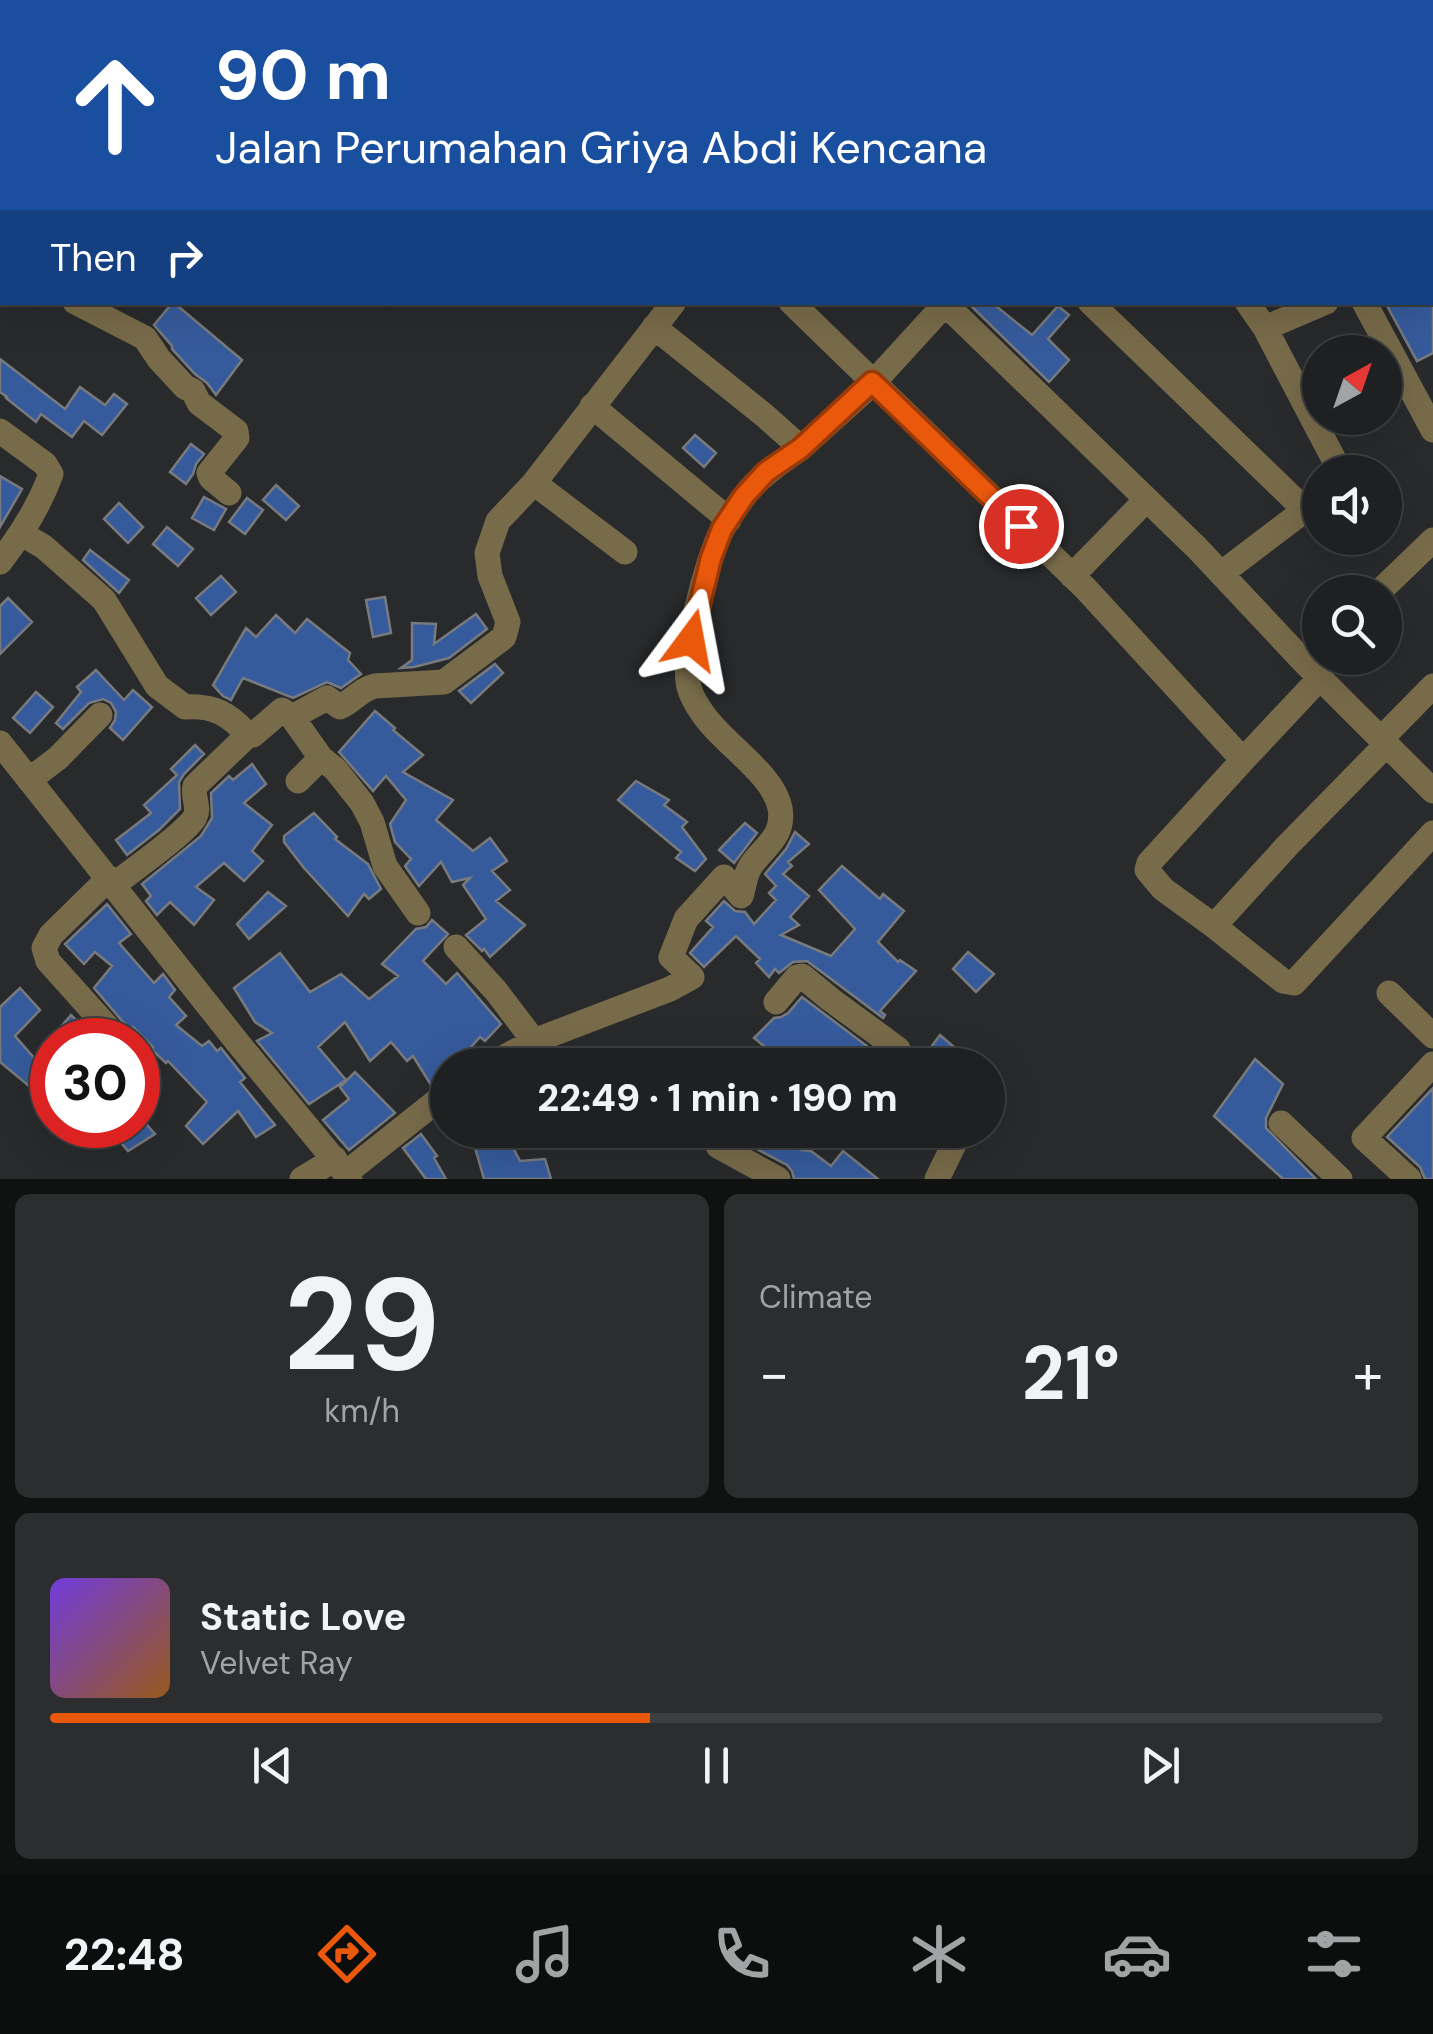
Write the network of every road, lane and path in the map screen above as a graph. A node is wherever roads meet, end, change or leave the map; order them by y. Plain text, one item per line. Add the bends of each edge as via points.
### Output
1 (80, 305) edge
2 (672, 305) edge
3 (794, 305) edge
4 (943, 305) edge
5 (947, 305) edge
6 (1098, 305) edge
7 (1249, 305) edge
8 (1319, 305) edge
9 (1366, 305) edge
10 (654, 327) junction
11 (1265, 328) junction
12 (872, 382) junction
13 (592, 406) junction
14 (1433, 430) edge
15 (0, 431) edge
16 (807, 442) junction
17 (1330, 455) edge
18 (534, 483) junction
19 (229, 493) dead end
20 (1302, 494) edge
21 (1146, 500) junction
22 (1302, 511) edge
23 (729, 520) junction
24 (22, 534) junction
25 (1433, 540) edge
26 (625, 552) dead end
27 (0, 562) edge
28 (1222, 574) junction
29 (1397, 575) edge
30 (1072, 576) junction
31 (1302, 651) edge
32 (1307, 675) edge
33 (1325, 675) edge
34 (1433, 686) edge
35 (100, 715) dead end
36 (292, 717) junction
37 (248, 735) junction
38 (1384, 741) junction
39 (0, 743) edge
40 (321, 758) junction
41 (1243, 760) junction
42 (29, 780) junction
43 (298, 780) dead end
44 (1433, 790) edge
45 (1433, 833) edge
46 (111, 882) junction
47 (418, 913) dead end
48 (1214, 926) junction
49 (456, 947) dead end
50 (1389, 993) dead end
51 (776, 1002) dead end
52 (99, 1018) edge
53 (1433, 1036) edge
54 (534, 1041) junction
55 (521, 1048) edge
56 (895, 1048) edge
57 (1433, 1064) edge
58 (430, 1106) edge
59 (1281, 1123) dead end
60 (1364, 1138) junction
61 (722, 1148) edge
62 (952, 1148) edge
63 (344, 1170) edge
64 (1337, 1176) edge
65 (302, 1179) edge
66 (778, 1179) edge
67 (937, 1179) edge
68 (1409, 1179) edge

1 - 19 street via 144,338 199,403 236,431 210,472
2 - 10 street
3 - 12 street
4 - 12 street
5 - 21 street
6 - 20 street
7 - 11 street
8 - 11 street
9 - 14 street
10 - 13 street
10 - 16 street
11 - 17 street
12 - 16 street
12 - 30 street
13 - 18 street
13 - 23 street
15 - 24 street via 51,474
16 - 23 street via 766,472
18 - 26 street
18 - 36 street via 498,521 487,553 508,622 504,636 444,682 365,688 340,707 328,698
21 - 28 street
21 - 30 street
22 - 28 street
23 - 54 street via 711,558 696,619 689,687 701,712 777,797 781,828 749,868 741,896 724,877 686,919 671,956 692,977
24 - 27 street
24 - 37 street via 104,600 157,686 185,707 218,710
25 - 29 street
28 - 31 street
30 - 41 street
32 - 41 street
33 - 38 street
34 - 38 street
35 - 42 street
36 - 37 street via 282,710
36 - 40 street
37 - 46 street via 195,786 195,816
38 - 44 street
38 - 48 street
39 - 42 street
40 - 43 street
40 - 47 street via 362,803 385,866
41 - 48 street via 1146,870
42 - 46 street
45 - 48 street via 1294,983 1283,982
46 - 52 street via 44,948
46 - 63 street
49 - 54 street
50 - 53 street
51 - 56 street via 802,976
54 - 55 street
57 - 60 street
58 - 63 street
59 - 64 street
60 - 64 street
60 - 68 street
61 - 66 street
62 - 67 street
63 - 65 street

